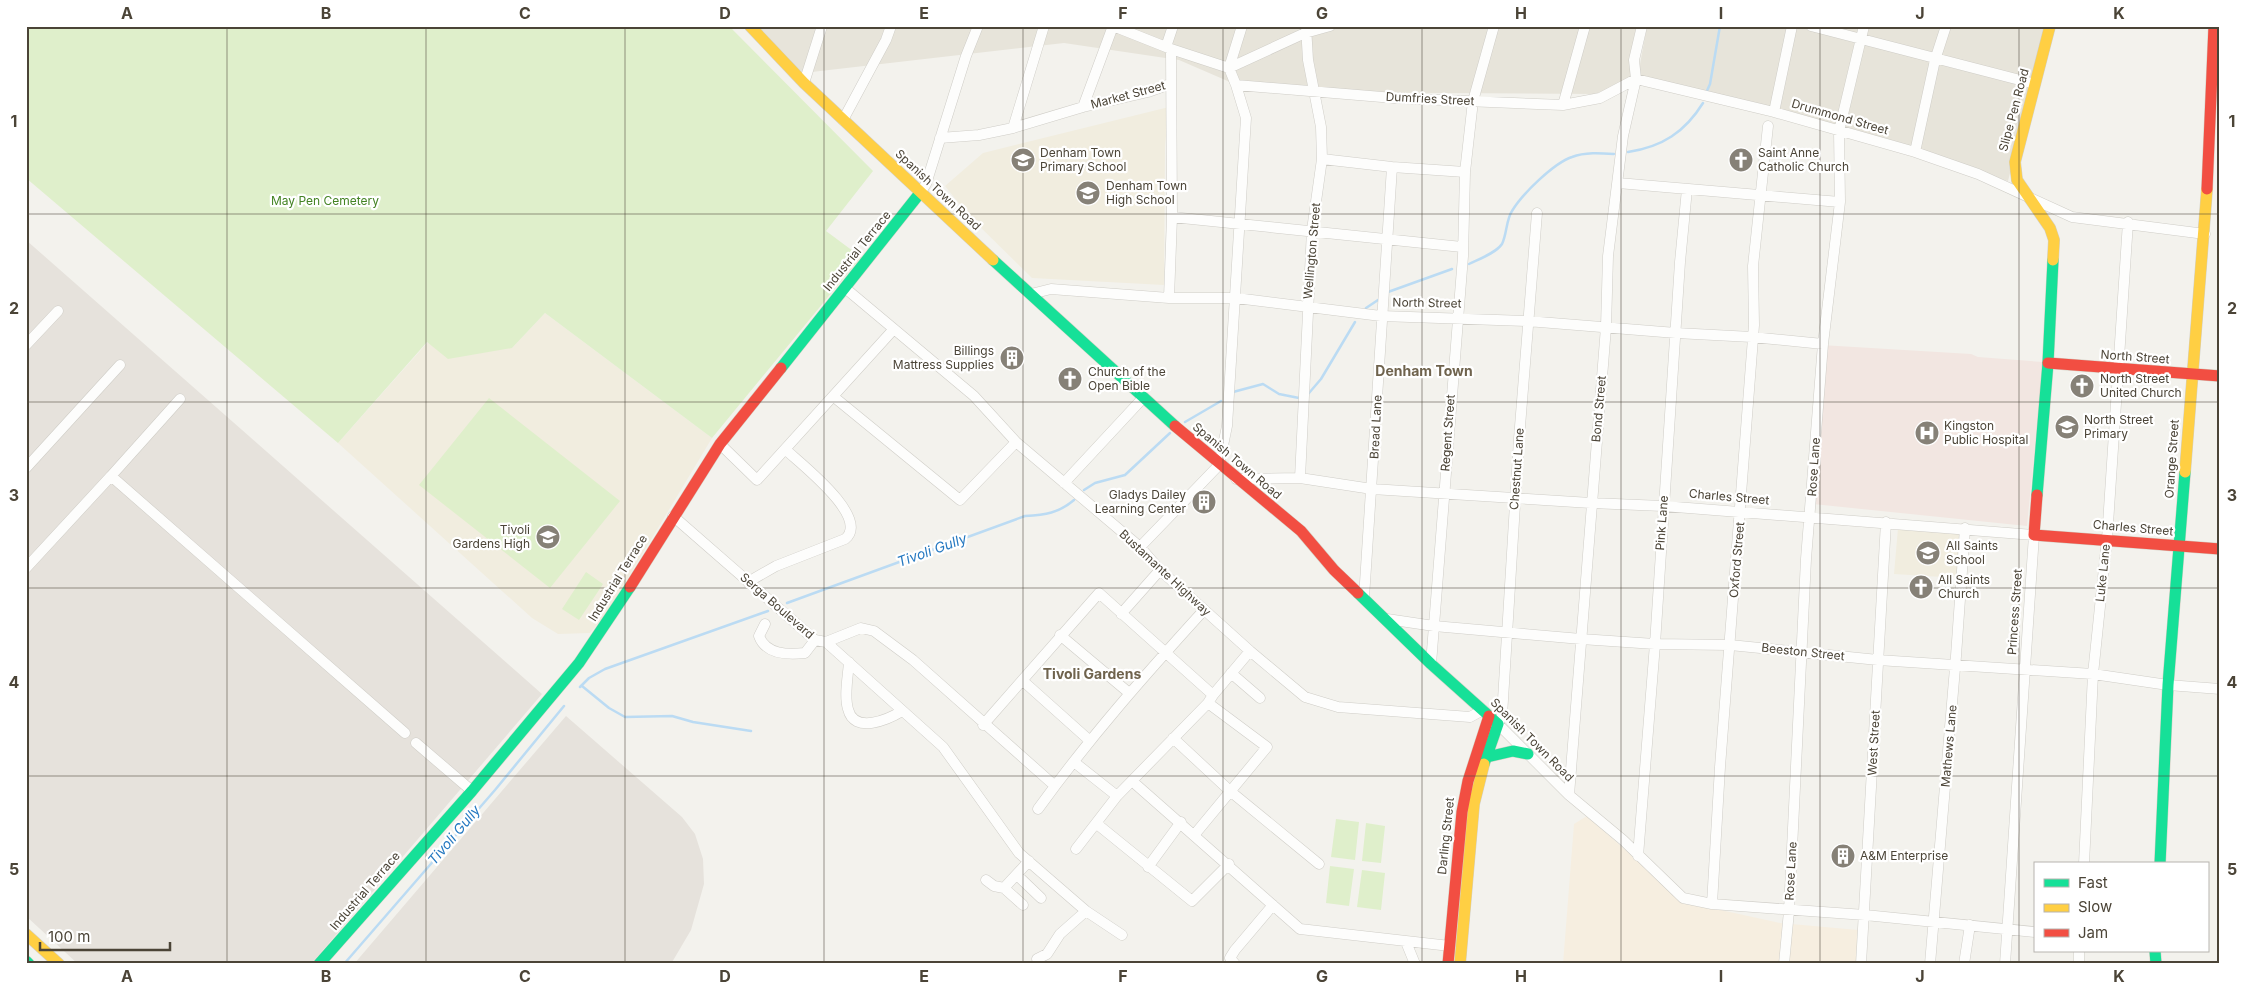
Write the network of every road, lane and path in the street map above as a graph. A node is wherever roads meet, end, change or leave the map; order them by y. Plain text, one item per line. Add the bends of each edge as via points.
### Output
1 (750, 26) edge
2 (822, 26) edge
3 (891, 26) edge
4 (978, 26) edge
5 (1044, 26) edge
6 (1113, 26) edge
7 (1173, 26) edge
8 (1242, 26) edge
9 (1330, 26) edge
10 (1494, 26) edge
11 (1585, 26) edge
12 (1642, 26) edge
13 (1792, 26) edge
14 (1811, 26) edge
15 (1864, 26) edge
16 (1946, 26) edge
17 (2050, 26) edge
18 (2214, 26) edge
19 (1306, 30) edge
20 (1860, 39) junction
21 (1169, 48) junction
22 (1935, 60) junction
23 (1229, 68) junction
24 (1636, 79) junction
25 (804, 83) junction
26 (1170, 84) junction
27 (2035, 84) junction
28 (1236, 85) junction
29 (1316, 91) junction
30 (1473, 101) junction
31 (1563, 105) junction
32 (1083, 107) junction
33 (1774, 112) junction
34 (843, 120) junction
35 (1768, 126) dead end
36 (1013, 128) junction
37 (1839, 131) junction
38 (940, 138) junction
39 (1915, 152) junction
40 (1322, 159) junction
41 (1392, 168) junction
42 (1465, 172) junction
43 (1618, 183) junction
44 (1687, 189) junction
45 (920, 193) junction
46 (1760, 195) junction
47 (2031, 198) junction
48 (1840, 202) junction
49 (1537, 213) dead end
50 (1172, 217) junction
51 (2128, 222) junction
52 (1239, 224) junction
53 (1312, 230) junction
54 (2205, 234) junction
55 (1386, 241) junction
56 (1462, 247) junction
57 (845, 288) junction
58 (1030, 294) junction
59 (1169, 298) junction
60 (1236, 298) junction
61 (1308, 306) junction
62 (58, 311) dead end
63 (1381, 316) junction
64 (1456, 317) junction
65 (1527, 321) junction
66 (1606, 327) junction
67 (893, 330) junction
68 (1676, 334) junction
69 (1752, 337) junction
70 (1823, 344) junction
71 (26, 345) edge
72 (2048, 363) junction
73 (120, 365) dead end
74 (2119, 370) junction
75 (2192, 374) junction
76 (2220, 376) edge
77 (834, 397) junction
78 (1143, 398) junction
79 (180, 399) dead end
80 (1016, 442) junction
81 (720, 444) junction
82 (786, 450) junction
83 (1219, 465) junction
84 (26, 468) edge
85 (111, 476) junction
86 (1300, 478) junction
87 (1236, 479) junction
88 (1064, 483) junction
89 (1372, 489) junction
90 (1444, 492) junction
91 (1515, 497) junction
92 (1591, 503) junction
93 (1663, 506) junction
94 (1741, 511) junction
95 (673, 516) junction
96 (1810, 518) junction
97 (1886, 522) junction
98 (1965, 528) junction
99 (2034, 535) junction
100 (2107, 539) junction
101 (2180, 546) junction
102 (1140, 547) junction
103 (2220, 549) edge
104 (26, 568) edge
105 (1160, 570) junction
106 (748, 582) junction
107 (1364, 598) junction
108 (1204, 610) junction
109 (1120, 614) junction
110 (1386, 620) junction
111 (765, 624) dead end
112 (1434, 626) junction
113 (1506, 632) junction
114 (1060, 635) junction
115 (1581, 639) junction
116 (815, 640) junction
117 (826, 642) junction
118 (1655, 644) junction
119 (1730, 645) junction
120 (1250, 651) junction
121 (1166, 652) junction
122 (1802, 653) junction
123 (1878, 660) junction
124 (849, 662) junction
125 (1431, 664) junction
126 (1956, 665) junction
127 (2025, 670) junction
128 (1231, 673) junction
129 (2093, 674) junction
130 (1023, 681) junction
131 (2168, 686) junction
132 (2220, 688) edge
133 (1128, 692) junction
134 (1260, 698) dead end
135 (1210, 699) junction
136 (902, 711) junction
137 (1490, 717) junction
138 (984, 725) junction
139 (405, 733) dead end
140 (1173, 738) junction
141 (1089, 740) junction
142 (416, 743) dead end
143 (1528, 754) junction
144 (1487, 757) junction
145 (1074, 762) junction
146 (1132, 781) junction
147 (1055, 786) junction
148 (472, 791) junction
149 (1230, 791) junction
150 (1569, 795) junction
151 (1117, 796) junction
152 (1038, 809) dead end
153 (1181, 822) junction
154 (1097, 824) junction
155 (1195, 834) junction
156 (1076, 849) dead end
157 (1638, 856) junction
158 (1029, 860) junction
159 (2084, 862) edge
160 (2160, 862) edge
161 (1229, 864) junction
162 (1319, 864) dead end
163 (1148, 867) junction
164 (1017, 875) junction
165 (986, 880) dead end
166 (1004, 888) junction
167 (1041, 898) dead end
168 (1712, 904) junction
169 (1023, 905) dead end
170 (1273, 905) junction
171 (1086, 911) junction
172 (1789, 911) junction
173 (1865, 915) junction
174 (1934, 922) junction
175 (1970, 925) junction
176 (2007, 930) junction
177 (2034, 932) edge
178 (26, 934) edge
179 (1122, 935) dead end
180 (1406, 942) junction
181 (1450, 946) junction
182 (1037, 959) dead end
183 (59, 964) edge
184 (319, 964) edge
185 (1235, 964) edge
186 (1415, 964) edge
187 (1448, 964) edge
188 (1460, 964) edge
189 (1784, 964) edge
190 (1861, 964) edge
191 (1931, 964) edge
192 (1964, 964) edge
193 (2005, 964) edge

1 - 25 main road, Spanish Town Road
2 - 25 street
3 - 34 street
4 - 38 street
5 - 36 street
6 - 21 street
6 - 32 street
7 - 21 street, Market Street
8 - 23 street
9 - 19 street
10 - 30 street, Regent Street
11 - 31 street
12 - 24 street, Bond Street via 1634,60
13 - 33 street
14 - 20 street
15 - 20 street, Rose Lane
16 - 22 street
17 - 27 main road, Slipe Pen Road
18 - 54 main road, Orange Street
19 - 23 street
19 - 29 street, Wellington Street via 1308,60
20 - 22 street
20 - 37 street, Rose Lane
21 - 23 street
21 - 26 street, Market Street
22 - 27 street
22 - 39 street
23 - 28 street
24 - 31 street, Dumfries Street via 1600,98
24 - 33 street, Drummond Street
24 - 43 street, Bond Street via 1623,136
25 - 34 main road, Spanish Town Road
26 - 32 street, Market Street
26 - 50 street
27 - 47 main road, Slipe Pen Road via 2015,162 2017,180
28 - 29 street, Dumfries Street
28 - 52 street via 1246,118
29 - 30 street, Dumfries Street
29 - 40 street, Wellington Street
30 - 31 street, Dumfries Street
30 - 42 street, Regent Street
32 - 36 street, Market Street
33 - 37 street, Drummond Street
34 - 45 main road, Spanish Town Road
35 - 46 street, Oxford Street
36 - 38 street, Market Street
37 - 39 street, Drummond Street
37 - 48 street, Rose Lane
38 - 45 street via 926,184
39 - 47 street, Drummond Street via 1978,174
40 - 41 street
40 - 53 street, Wellington Street
41 - 42 street
41 - 55 street, Bread Lane
42 - 56 street, Regent Street
43 - 44 street
43 - 66 street, Bond Street via 1608,256
44 - 46 street
44 - 68 street, Pink Lane
45 - 57 main road, Industrial Terrace
45 - 58 main road, Spanish Town Road
46 - 48 street
46 - 69 street, Oxford Street
47 - 51 street, Drummond Street via 2072,216
47 - 72 main road, Princess Street via 2054,240
48 - 70 street, Rose Lane
49 - 65 street, Chestnut Lane
50 - 52 street
50 - 59 street
51 - 54 street, Drummond Street
51 - 74 street, Luke Lane
52 - 53 street
52 - 60 street
53 - 55 street
53 - 61 street, Wellington Street
54 - 75 main road, Orange Street
55 - 56 street
55 - 63 street, Bread Lane
56 - 64 street, Regent Street
57 - 67 street, Bustamante Highway
57 - 81 main road, Industrial Terrace
58 - 59 street, North Street via 1051,288
58 - 78 main road, Spanish Town Road
59 - 60 street, North Street
60 - 61 street, North Street
60 - 83 street via 1227,426
61 - 63 street, North Street
61 - 86 street, Wellington Street
62 - 71 street
63 - 64 street, North Street
63 - 89 street, Bread Lane
64 - 65 street, North Street
64 - 90 street, Regent Street
65 - 66 street, North Street
65 - 91 street, Chestnut Lane
66 - 68 street, North Street
66 - 92 street, Bond Street
67 - 77 street
67 - 80 street, Bustamante Highway via 974,396
68 - 69 street, North Street
68 - 93 street, Pink Lane
69 - 70 street, North Street
69 - 94 street, Oxford Street
70 - 96 street, Rose Lane
72 - 74 main road, North Street
72 - 99 main road, Princess Street
73 - 84 street
74 - 75 main road, North Street
74 - 100 street, Luke Lane
75 - 76 main road, North Street
75 - 101 main road, Orange Street
77 - 80 street via 960,500
77 - 82 street
78 - 83 main road, Spanish Town Road
78 - 88 street
79 - 85 street
80 - 88 street, Bustamante Highway
81 - 82 street via 757,480
81 - 95 main road, Industrial Terrace
82 - 106 street via 832,493 848,514 852,529 845,539 776,566
83 - 87 main road, Spanish Town Road
83 - 102 street
85 - 104 street
85 - 139 street
86 - 87 street, Charles Street
86 - 89 street, Charles Street
87 - 107 main road, Spanish Town Road via 1301,531 1334,570
88 - 102 street, Bustamante Highway
89 - 90 street, Charles Street
89 - 107 street, Bread Lane
90 - 91 street, Charles Street
90 - 112 street, Regent Street
91 - 92 street, Charles Street
91 - 113 street, Chestnut Lane
92 - 93 street, Charles Street
92 - 115 street, Bond Street
93 - 94 street, Charles Street
93 - 118 street, Pink Lane
94 - 96 street, Charles Street
94 - 119 street, Oxford Street
95 - 106 street, Serga Boulevard
95 - 148 main road, Industrial Terrace via 579,663
96 - 97 street, Charles Street
96 - 122 street, Rose Lane
97 - 98 street, Charles Street
97 - 123 street, West Street
98 - 99 street, Charles Street
98 - 126 street, Mathews Lane
99 - 100 main road, Charles Street
99 - 127 street, Princess Street
100 - 101 main road, Charles Street
100 - 129 street, Luke Lane
101 - 103 main road, Charles Street
101 - 131 main road, Orange Street
102 - 105 street, Bustamante Highway
105 - 108 street, Bustamante Highway
105 - 109 street
106 - 116 street, Serga Boulevard
107 - 110 main road, Spanish Town Road
108 - 120 street, Bustamante Highway
108 - 121 street
109 - 114 street via 1098,593
109 - 121 street
110 - 112 street, Beeston Street
110 - 125 main road, Spanish Town Road
111 - 116 street via 759,636 761,643 772,651 805,653
112 - 113 street, Beeston Street
112 - 125 street, Regent Street
113 - 115 street, Beeston Street
113 - 137 street, Chestnut Lane via 1502,716
114 - 130 street
114 - 133 street
115 - 118 street, Beeston Street
115 - 150 street, Bond Street
116 - 117 street, Serga Boulevard
117 - 124 street
117 - 138 street, Serga Boulevard via 869,628 913,660
118 - 119 street, Beeston Street
118 - 157 street, Pink Lane
119 - 122 street, Beeston Street
119 - 168 street, Oxford Street
120 - 128 street
120 - 137 street, Bustamante Highway via 1305,696 1338,707
121 - 133 street
121 - 135 street
122 - 123 street, Beeston Street
122 - 172 street, Rose Lane
123 - 126 street, Beeston Street
123 - 173 street, West Street
124 - 136 street
124 - 136 street via 848,710 853,718 865,723 878,722
125 - 137 main road, Spanish Town Road
126 - 127 street, Beeston Street
126 - 174 street, Mathews Lane
127 - 129 street, Beeston Street
127 - 176 street, Princess Street
128 - 134 street
128 - 135 street
129 - 131 street, Beeston Street
129 - 159 street, Luke Lane
130 - 138 street
130 - 141 street
131 - 132 street, Beeston Street
131 - 160 main road, Orange Street
133 - 141 street
135 - 140 street
135 - 149 street via 1267,747
136 - 158 street via 943,747 1006,837
137 - 143 street, Spanish Town Road
137 - 144 main road, Darling Street
137 - 181 main road, Darling Street via 1465,793
138 - 147 street, Serga Boulevard
140 - 146 street
140 - 149 street
141 - 145 street
142 - 148 street
143 - 144 main road via 1513,751
143 - 150 street, Spanish Town Road
144 - 188 main road, Darling Street via 1472,813
145 - 147 street
145 - 151 street
146 - 151 street
146 - 153 street
147 - 152 street
148 - 184 main road, Industrial Terrace
149 - 155 street
149 - 162 street
150 - 157 street, Spanish Town Road
151 - 154 street
153 - 155 street
153 - 163 street
154 - 156 street
154 - 163 street
155 - 161 street
157 - 168 street, Spanish Town Road via 1683,898
158 - 164 street
158 - 171 street
161 - 163 street via 1192,902
161 - 170 street
164 - 166 street
164 - 167 street
165 - 166 street
166 - 169 street
168 - 172 street, Spanish Town Road
170 - 180 street via 1300,929 1307,931
170 - 185 street via 1235,950 1230,958
171 - 179 street
171 - 182 street via 1060,934 1047,954
172 - 173 street, Spanish Town Road
172 - 189 street, Rose Lane
173 - 174 street, Spanish Town Road
173 - 190 street, West Street
174 - 175 street, Spanish Town Road
174 - 191 street, Mathews Lane
175 - 176 street, Spanish Town Road
175 - 192 street
176 - 177 street, Spanish Town Road
176 - 193 street, Princess Street
178 - 183 main road
180 - 181 street
180 - 186 street
181 - 187 main road, Darling Street

